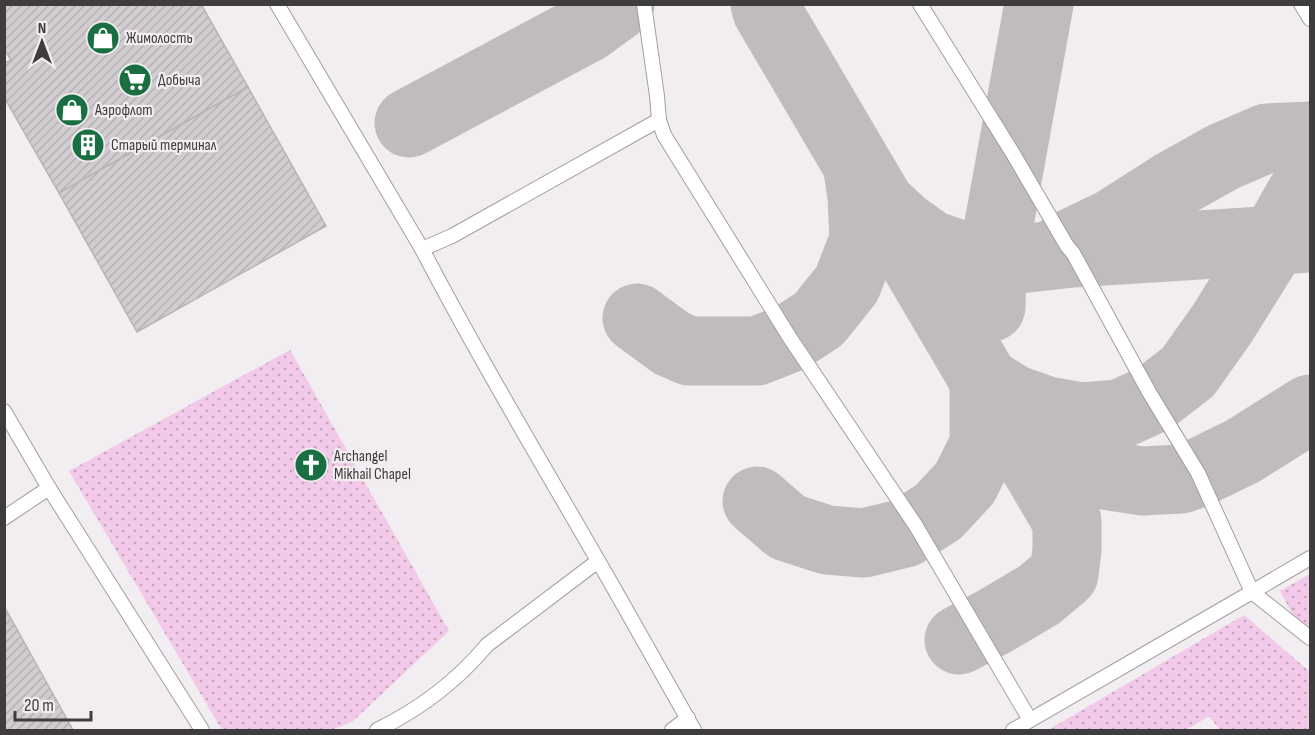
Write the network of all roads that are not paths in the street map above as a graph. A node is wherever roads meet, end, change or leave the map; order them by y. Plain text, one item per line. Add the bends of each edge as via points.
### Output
1 (277, 4) edge
2 (644, 4) edge
3 (921, 4) edge
4 (1301, 4) edge
5 (1311, 19) edge
6 (660, 120) junction
7 (422, 249) junction
8 (4, 411) edge
9 (49, 488) junction
10 (4, 518) edge
11 (1311, 558) edge
12 (598, 561) junction
13 (1252, 592) junction
14 (1311, 638) edge
15 (1030, 720) junction
16 (691, 724) edge
17 (202, 730) edge
18 (376, 730) edge
19 (672, 730) edge
20 (1013, 730) edge

1 - 7 lane
2 - 6 lane
3 - 13 lane via 1073,253 1198,473
4 - 5 lane
6 - 7 lane
6 - 15 lane via 664,135 790,338 916,526
7 - 12 lane
8 - 9 lane
9 - 10 lane
9 - 17 lane
11 - 13 lane
12 - 16 lane
12 - 18 lane via 487,645 457,677 403,717
13 - 14 lane
13 - 15 lane
15 - 20 lane
16 - 19 lane

